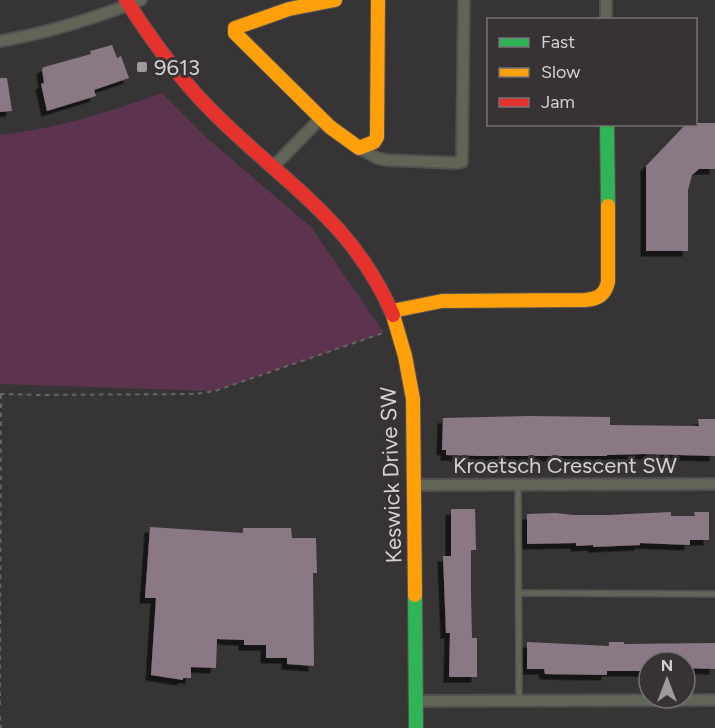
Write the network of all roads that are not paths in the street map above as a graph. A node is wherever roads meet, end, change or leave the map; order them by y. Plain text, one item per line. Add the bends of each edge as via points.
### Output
1 (335, 0) edge
2 (378, 0) edge
3 (464, 0) edge
4 (606, 0) edge
5 (132, 2) edge
6 (606, 18) edge
7 (0, 41) edge
8 (321, 118) junction
9 (607, 126) edge
10 (358, 148) junction
11 (273, 167) junction
12 (392, 311) junction
13 (715, 484) edge
14 (415, 485) junction
15 (518, 485) junction
16 (519, 593) junction
17 (715, 594) edge
18 (519, 700) junction
19 (715, 700) edge
20 (416, 701) junction
21 (416, 728) edge

1 - 8 street via 289,9 235,28 235,33
2 - 10 street via 378,137
3 - 10 street via 462,162 386,160
4 - 6 street
5 - 7 street via 77,24
5 - 11 street, Keswick Drive SW via 153,41 200,99
8 - 10 street
8 - 11 street
9 - 12 street via 608,282 600,297 442,301
11 - 12 street, Keswick Drive SW via 349,240
12 - 14 street, Keswick Drive SW via 408,363 413,399
13 - 15 street, Kroetsch Crescent SW
14 - 15 street, Kroetsch Crescent SW
14 - 20 street, Keswick Drive SW
15 - 16 lane
16 - 17 lane
16 - 18 lane
18 - 19 street
18 - 20 street
20 - 21 street, Keswick Drive SW

